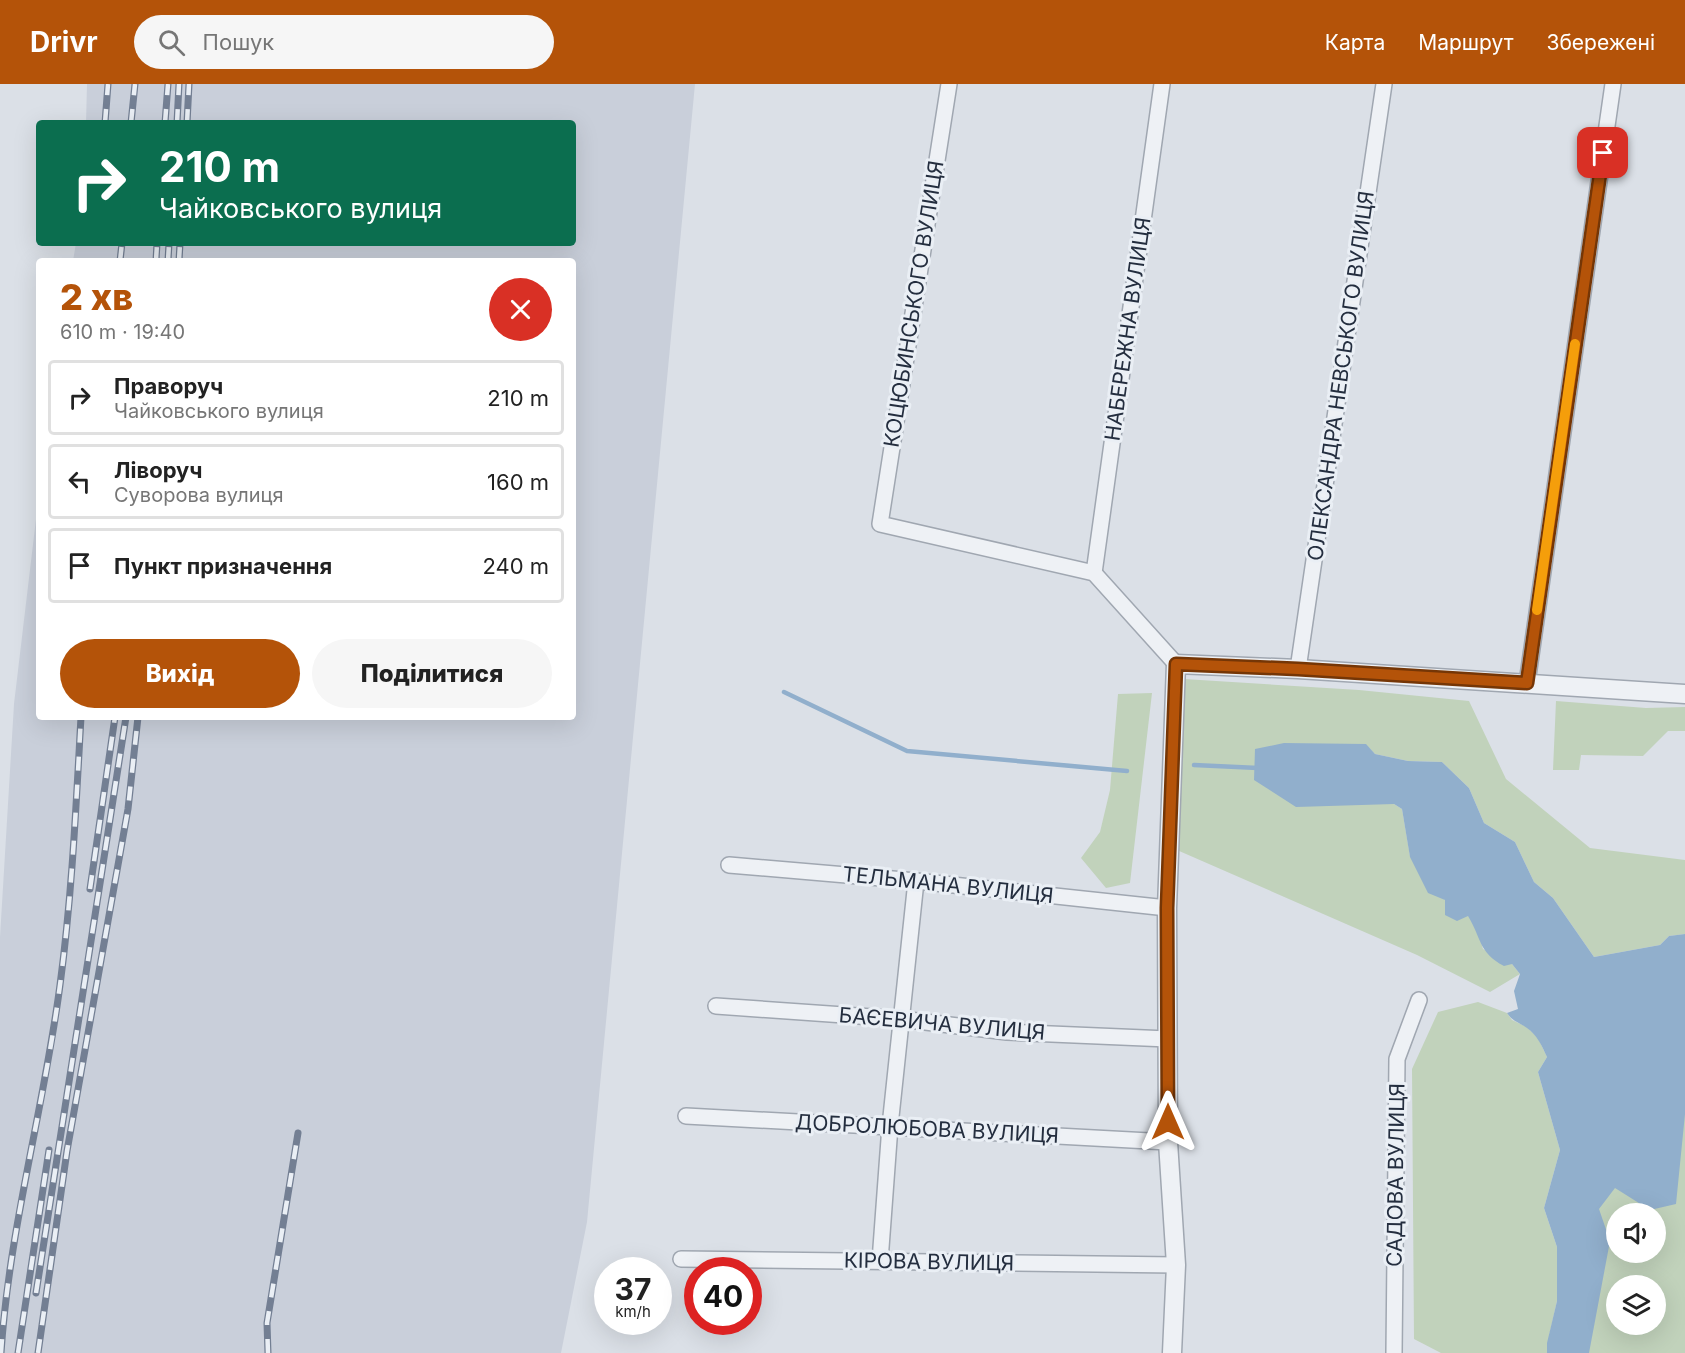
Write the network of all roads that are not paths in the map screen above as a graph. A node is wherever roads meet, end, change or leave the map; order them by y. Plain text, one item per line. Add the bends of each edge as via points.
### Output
1 (949, 84) edge
2 (1162, 84) edge
3 (1384, 84) edge
4 (1613, 84) edge
5 (1094, 573) junction
6 (1176, 664) junction
7 (1298, 669) junction
8 (1527, 683) junction
9 (1685, 694) edge
10 (729, 866) dead end
11 (916, 881) junction
12 (1167, 908) junction
13 (1419, 1000) dead end
14 (716, 1006) dead end
15 (901, 1019) junction
16 (1168, 1039) junction
17 (686, 1116) dead end
18 (890, 1126) junction
19 (1168, 1142) junction
20 (681, 1259) dead end
21 (880, 1261) junction
22 (1176, 1265) junction
23 (1172, 1353) edge
24 (1394, 1353) edge

1 - 5 street, КОЦЮБИНСЬКОГО ВУЛИЦЯ via 880,524
2 - 5 street, НАБЕРЕЖНА ВУЛИЦЯ
3 - 7 street, ОЛЕКСАНДРА НЕВСЬКОГО ВУЛИЦЯ
4 - 8 street
5 - 6 street
6 - 7 street
6 - 12 street
7 - 8 street
8 - 9 street
10 - 11 street, ТЕЛЬМАНА ВУЛИЦЯ
11 - 12 street, ТЕЛЬМАНА ВУЛИЦЯ
11 - 15 street
12 - 16 street
13 - 24 street, САДОВА ВУЛИЦЯ via 1397,1059
14 - 15 street, БАЄЕВИЧА ВУЛИЦЯ
15 - 16 street, БАЄЕВИЧА ВУЛИЦЯ via 1007,1032
15 - 18 street
16 - 19 street
17 - 18 street, ДОБРОЛЮБОВА ВУЛИЦЯ
18 - 19 street, ДОБРОЛЮБОВА ВУЛИЦЯ
18 - 21 street
19 - 22 street
20 - 21 street, КІРОВА ВУЛИЦЯ
21 - 22 street, КІРОВА ВУЛИЦЯ
22 - 23 street

